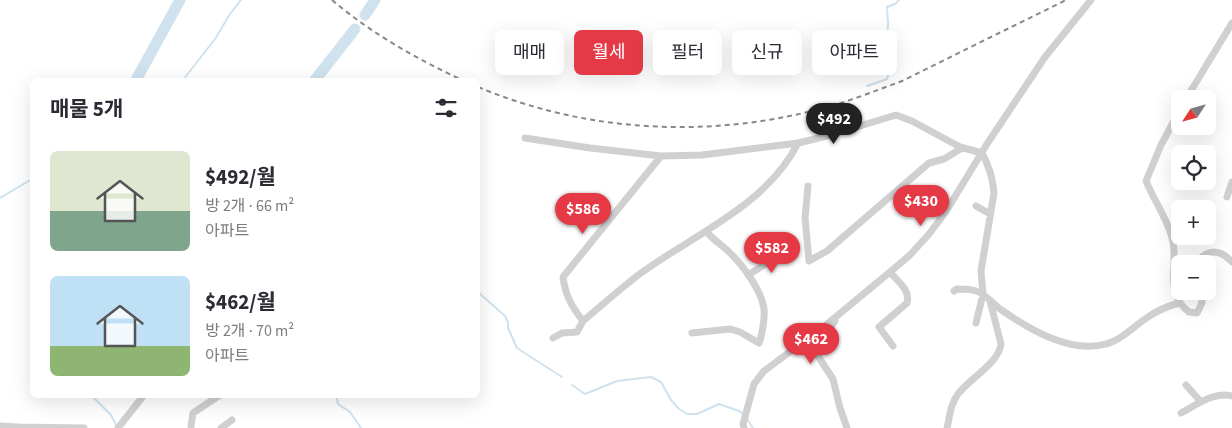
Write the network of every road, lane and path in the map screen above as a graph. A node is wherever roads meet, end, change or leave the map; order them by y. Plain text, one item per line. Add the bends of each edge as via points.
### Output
1 (1091, 0) edge
2 (1232, 23) edge
3 (1192, 90) edge
4 (1171, 127) edge
5 (525, 138) dead end
6 (798, 143) junction
7 (962, 148) junction
8 (982, 153) junction
9 (661, 156) junction
10 (1232, 182) edge
11 (808, 186) dead end
12 (1227, 197) dead end
13 (976, 206) dead end
14 (990, 214) junction
15 (706, 231) junction
16 (785, 252) dead end
17 (1204, 255) edge
18 (1232, 262) edge
19 (890, 272) junction
20 (748, 275) junction
21 (954, 291) dead end
22 (983, 294) junction
23 (1202, 300) edge
24 (990, 301) junction
25 (1179, 303) junction
26 (839, 314) junction
27 (583, 321) junction
28 (976, 323) dead end
29 (692, 333) dead end
30 (553, 338) dead end
31 (893, 346) dead end
32 (1186, 385) dead end
33 (1232, 396) edge
34 (142, 398) edge
35 (215, 398) edge
36 (1201, 402) junction
37 (1181, 413) dead end
38 (232, 420) dead end
39 (0, 426) edge
40 (190, 427) edge
41 (84, 428) edge
42 (118, 428) edge
43 (221, 428) edge
44 (744, 428) edge
45 (847, 428) edge
46 (947, 428) edge

1 - 8 street via 1044,57
2 - 3 street via 1227,40
4 - 25 street via 1146,181 1173,242 1173,280
5 - 9 street
6 - 7 street via 896,115
6 - 9 street via 702,155
6 - 15 street via 780,171 759,192
7 - 8 street
7 - 11 street via 944,159 928,163 834,244 809,261 805,218
8 - 14 street via 994,183
8 - 19 street via 930,234
9 - 27 street via 563,277 565,291
10 - 12 street
13 - 14 street
14 - 22 street via 981,271
15 - 20 street via 741,264
15 - 27 street via 641,273
16 - 20 street
17 - 18 street via 1217,251
19 - 26 street
19 - 31 street via 908,295 907,303 879,327
20 - 29 street via 764,307 759,344 730,329
21 - 22 street
22 - 24 street
22 - 28 street
23 - 25 street via 1197,313 1189,312
24 - 25 street via 1028,326 1082,346 1112,342 1154,313
24 - 46 street via 1000,351 959,393 951,406
26 - 44 street via 764,371 754,384 742,424
26 - 45 street via 812,347 833,379
27 - 30 street via 577,332 562,333
32 - 36 street
33 - 36 street via 1226,394
34 - 42 street
35 - 40 street via 193,414
36 - 37 street
38 - 43 street
39 - 41 street

